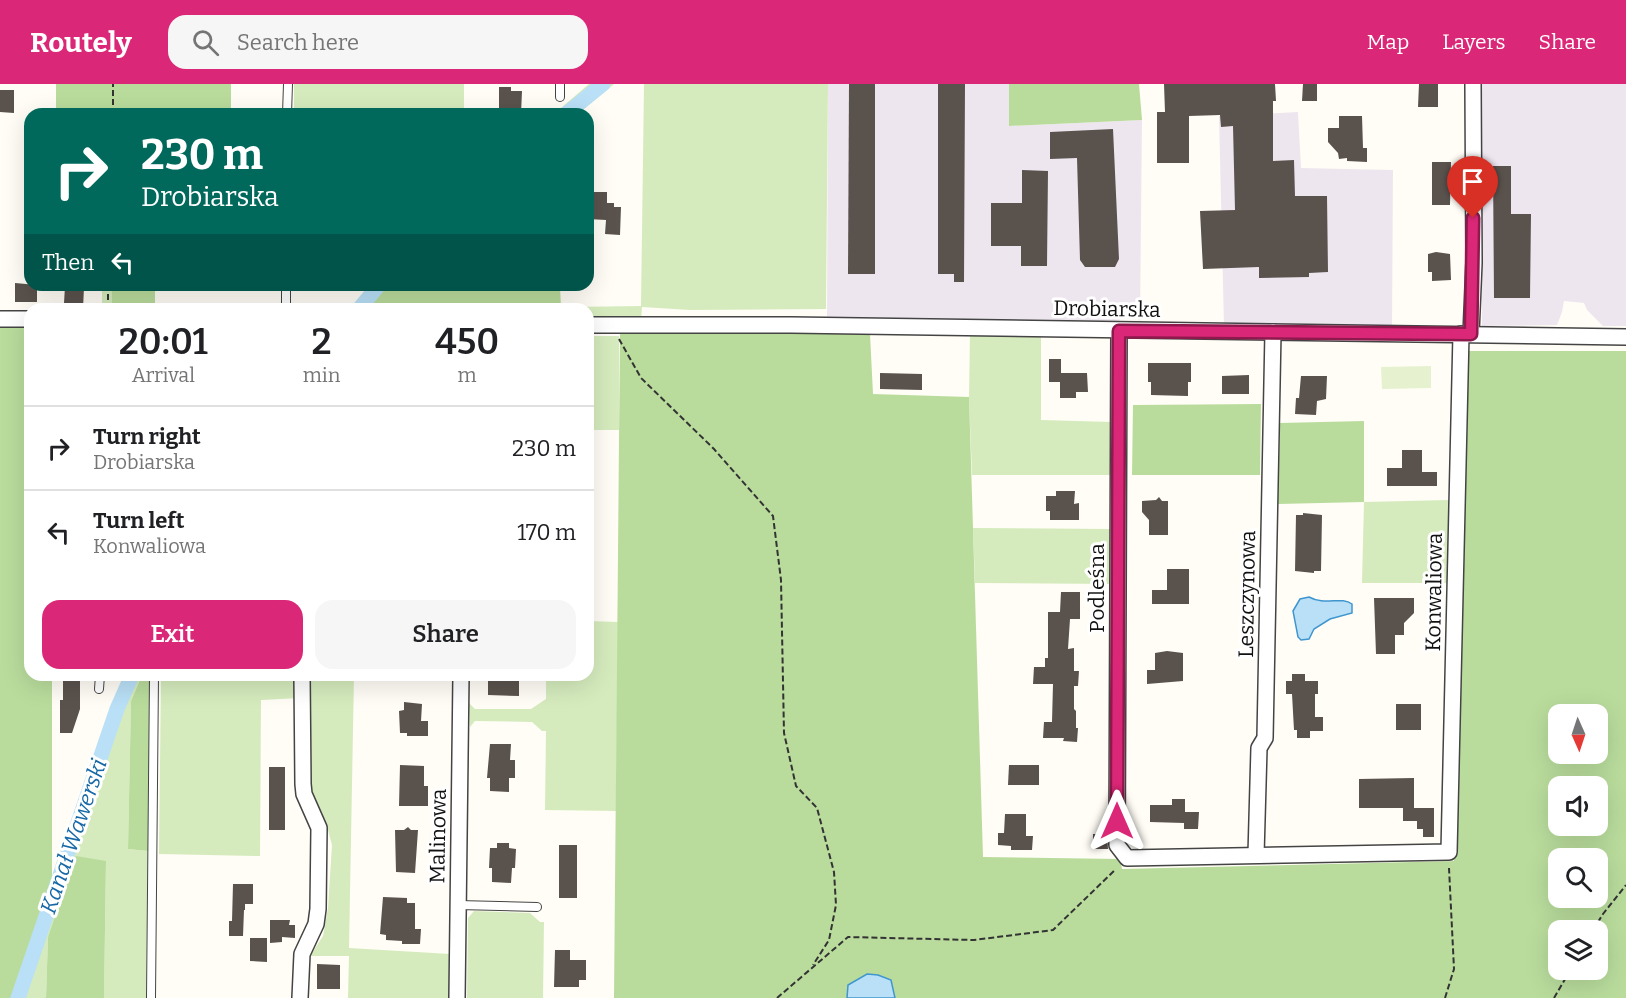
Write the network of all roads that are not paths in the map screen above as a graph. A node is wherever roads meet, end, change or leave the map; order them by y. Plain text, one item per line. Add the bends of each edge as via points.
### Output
1 (288, 84) edge
2 (560, 84) edge
3 (1473, 84) edge
4 (560, 97) dead end
5 (287, 108) edge
6 (0, 319) edge
7 (24, 319) edge
8 (594, 326) edge
9 (1119, 331) junction
10 (1273, 332) junction
11 (1466, 334) junction
12 (1626, 337) edge
13 (100, 681) edge
14 (154, 681) edge
15 (302, 681) edge
16 (461, 681) edge
17 (99, 689) dead end
18 (1256, 855) junction
19 (459, 905) junction
20 (537, 907) dead end
21 (151, 998) edge
22 (300, 998) edge
23 (457, 998) edge

1 - 5 lane
2 - 4 lane
3 - 11 street, Konwaliowa via 1474,263
6 - 7 street
8 - 9 street, Drobiarska
9 - 10 street, Drobiarska
9 - 18 street, Podleśna via 1117,845 1127,858
10 - 11 street, Drobiarska
10 - 18 street, Leszczynowa via 1265,738 1259,748
11 - 12 street, Drobiarska
11 - 18 street, Konwaliowa via 1449,852
13 - 17 lane
14 - 21 lane
15 - 22 street via 304,794 320,828 318,909 316,924 302,954
16 - 19 street, Malinowa
19 - 20 lane
19 - 23 street, Malinowa

